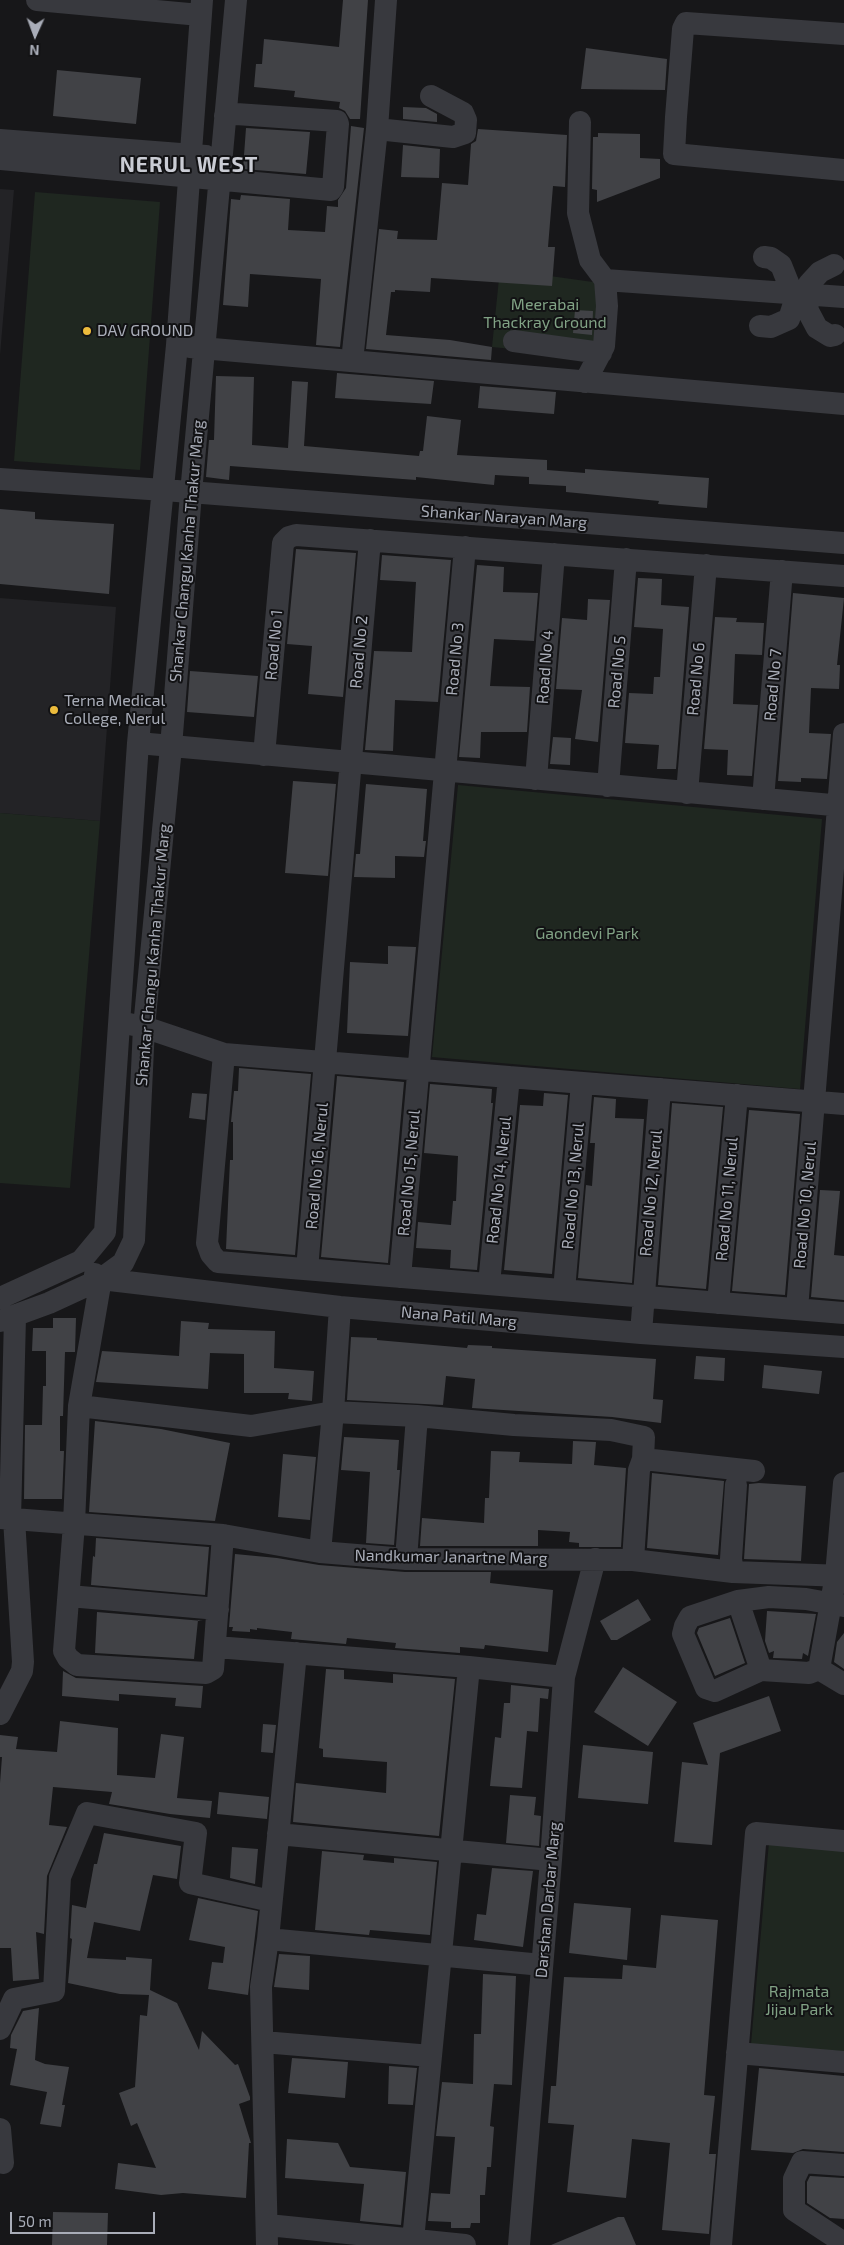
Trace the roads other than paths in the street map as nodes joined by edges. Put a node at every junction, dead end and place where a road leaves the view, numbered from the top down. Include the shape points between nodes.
1 (37, 0) edge
2 (41, 0) edge
3 (236, 0) edge
4 (386, 0) edge
5 (201, 8) edge
6 (844, 34) edge
7 (198, 43) junction
8 (232, 45) junction
9 (431, 96) dead end
10 (225, 116) junction
11 (580, 122) dead end
12 (377, 129) junction
13 (0, 140) edge
14 (0, 160) edge
15 (190, 166) junction
16 (220, 168) junction
17 (844, 170) edge
18 (764, 257) dead end
19 (834, 266) dead end
20 (605, 280) junction
21 (800, 294) junction
22 (844, 297) edge
23 (760, 326) dead end
24 (835, 335) dead end
25 (514, 341) dead end
26 (177, 345) junction
27 (205, 348) junction
28 (601, 353) junction
29 (352, 361) junction
30 (586, 382) junction
31 (844, 404) edge
32 (0, 479) edge
33 (164, 490) junction
34 (191, 493) junction
35 (370, 540) junction
36 (844, 543) edge
37 (465, 547) junction
38 (554, 554) junction
39 (626, 559) junction
40 (706, 565) junction
41 (782, 571) junction
42 (844, 576) edge
43 (844, 734) edge
44 (138, 743) junction
45 (172, 746) junction
46 (264, 755) junction
47 (349, 763) junction
48 (445, 771) junction
49 (536, 779) junction
50 (608, 786) junction
51 (687, 792) junction
52 (763, 799) junction
53 (841, 806) edge
54 (121, 1023) junction
55 (144, 1027) junction
56 (224, 1054) junction
57 (326, 1062) junction
58 (418, 1069) junction
59 (509, 1077) junction
60 (582, 1083) junction
61 (660, 1089) junction
62 (736, 1095) junction
63 (814, 1101) junction
64 (844, 1104) edge
65 (81, 1261) junction
66 (307, 1269) junction
67 (400, 1277) junction
68 (101, 1280) junction
69 (489, 1284) junction
70 (564, 1290) junction
71 (642, 1296) junction
72 (0, 1298) edge
73 (718, 1303) junction
74 (340, 1308) junction
75 (797, 1309) junction
76 (844, 1313) edge
77 (8, 1319) edge
78 (641, 1332) junction
79 (844, 1347) edge
80 (80, 1406) junction
81 (333, 1412) junction
82 (417, 1416) junction
83 (643, 1459) junction
84 (754, 1471) dead end
85 (844, 1483) edge
86 (736, 1485) dead end
87 (8, 1519) edge
88 (74, 1524) junction
89 (223, 1536) junction
90 (320, 1552) junction
91 (406, 1559) junction
92 (595, 1559) junction
93 (633, 1560) junction
94 (733, 1572) junction
95 (840, 1575) edge
96 (68, 1596) junction
97 (738, 1601) junction
98 (838, 1604) edge
99 (218, 1609) junction
100 (216, 1647) junction
101 (296, 1654) junction
102 (469, 1667) junction
103 (819, 1669) junction
104 (761, 1670) junction
105 (564, 1677) junction
106 (844, 1684) edge
107 (0, 1714) edge
108 (278, 1834) junction
109 (844, 1841) edge
110 (451, 1851) junction
111 (551, 1860) junction
112 (271, 1901) junction
113 (268, 1939) junction
114 (441, 1955) junction
115 (542, 1965) junction
116 (0, 2029) edge
117 (263, 2042) junction
118 (737, 2053) junction
119 (431, 2056) junction
120 (844, 2062) edge
121 (0, 2129) edge
122 (3, 2163) dead end
123 (844, 2165) edge
124 (267, 2235) edge
125 (413, 2240) junction
126 (844, 2244) edge
127 (465, 2245) edge
128 (519, 2245) edge
129 (721, 2245) edge

1 - 2 street
2 - 5 street
3 - 8 street, Shankar Changu Kanha Thakur Marg
4 - 12 street
5 - 7 street, Shankar Changu Kanha Thakur Marg
6 - 17 street via 686,23 674,154
7 - 8 street
7 - 15 street, Shankar Changu Kanha Thakur Marg
8 - 10 street, Shankar Changu Kanha Thakur Marg
9 - 12 street via 463,113 465,133 453,137
10 - 16 street, Shankar Changu Kanha Thakur Marg
10 - 16 street via 236,114 289,126 337,121 328,150 334,184 331,190
11 - 20 street via 578,213 590,260
12 - 29 street
13 - 15 street
14 - 15 street
15 - 16 street
15 - 26 street, Shankar Changu Kanha Thakur Marg
16 - 27 street, Shankar Changu Kanha Thakur Marg
18 - 21 street via 781,265
19 - 21 street via 820,272
20 - 21 street
20 - 28 street via 607,306
21 - 22 street
21 - 23 street via 789,319 771,327
21 - 24 street via 817,328 830,336
25 - 28 street
26 - 27 street
26 - 33 street, Shankar Changu Kanha Thakur Marg
27 - 29 street
27 - 34 street, Shankar Changu Kanha Thakur Marg
28 - 30 street
29 - 30 street
30 - 31 street
32 - 33 street, Shankar Narayan Marg
33 - 34 street, Shankar Narayan Marg
33 - 44 street, Shankar Changu Kanha Thakur Marg
34 - 36 street, Shankar Narayan Marg
34 - 45 street, Shankar Changu Kanha Thakur Marg
35 - 37 street
35 - 46 street, Road No 1 via 296,534 283,543
35 - 47 street, Road No 2
37 - 38 street
37 - 48 street, Road No 3
38 - 39 street
38 - 49 street, Road No 4
39 - 40 street
39 - 50 street, Road No 5
40 - 41 street
40 - 51 street, Road No 6
41 - 42 street
41 - 52 street, Road No 7
43 - 53 street, Road No 10, Nerul
44 - 45 street
44 - 54 street, Shankar Changu Kanha Thakur Marg
45 - 46 street
45 - 55 street, Shankar Changu Kanha Thakur Marg
46 - 47 street
47 - 48 street
47 - 57 street, Road No 2
48 - 49 street
48 - 58 street, Road No 3
49 - 50 street
50 - 51 street
51 - 52 street
52 - 53 street
53 - 63 street, Road No 10, Nerul
54 - 55 street
54 - 65 street, Shankar Changu Kanha Thakur Marg via 105,1232
55 - 56 street
55 - 68 street, Shankar Changu Kanha Thakur Marg via 134,1240 123,1262
56 - 57 street
56 - 66 street via 207,1243 211,1254 218,1262
57 - 58 street
57 - 66 street, Road No 16, Nerul
58 - 59 street
58 - 67 street, Road No 15, Nerul
59 - 60 street
59 - 69 street, Road No 14, Nerul
60 - 61 street
60 - 70 street, Road No 13, Nerul
61 - 62 street
61 - 71 street, Road No 12, Nerul
62 - 63 street
62 - 73 street, Road No 11, Nerul
63 - 64 street
63 - 75 street, Road No 10, Nerul
65 - 68 street
65 - 72 street, Shankar Changu Kanha Thakur Marg
66 - 67 street
67 - 69 street
68 - 74 street, Nana Patil Marg
68 - 77 street, Shankar Changu Kanha Thakur Marg
68 - 80 street
69 - 70 street
70 - 71 street
71 - 73 street
71 - 78 street, Road No 12, Nerul
73 - 75 street
74 - 78 street, Nana Patil Marg
74 - 81 street
75 - 76 street
77 - 87 street
78 - 79 street, Nana Patil Marg
80 - 81 street via 251,1426
80 - 88 street
81 - 82 street
81 - 90 street
82 - 83 street via 611,1430 644,1437
82 - 91 street
83 - 84 street
83 - 93 street via 639,1470
85 - 95 street
86 - 94 street
87 - 88 street, Nandkumar Janartne Marg
87 - 107 street via 23,1662 22,1671
88 - 89 street, Nandkumar Janartne Marg
88 - 96 street
89 - 90 street, Nandkumar Janartne Marg
89 - 99 street
90 - 91 street, Nandkumar Janartne Marg
91 - 92 street, Nandkumar Janartne Marg
92 - 93 street, Nandkumar Janartne Marg
92 - 105 street, Darshan Darbar Marg
93 - 94 street, Nandkumar Janartne Marg
94 - 95 street, Nandkumar Janartne Marg
95 - 98 street
96 - 99 street
96 - 100 street via 64,1650 76,1665 206,1673 213,1669
97 - 98 street via 769,1598
97 - 104 street
97 - 104 street via 690,1617 683,1634 706,1688 715,1691
98 - 103 street
99 - 100 street
100 - 101 street
101 - 102 street
101 - 108 street
102 - 105 street
102 - 110 street
103 - 104 street via 809,1673
103 - 106 street
105 - 111 street, Darshan Darbar Marg
108 - 110 street
108 - 112 street
109 - 118 street via 756,1833
110 - 111 street
110 - 114 street
111 - 115 street, Darshan Darbar Marg
112 - 113 street
112 - 116 street via 190,1883 196,1833 87,1814 60,1877 54,1991 14,2000
113 - 114 street
113 - 117 street via 262,1988
114 - 115 street
114 - 119 street
115 - 128 street, Darshan Darbar Marg
117 - 119 street
117 - 124 street
118 - 120 street
118 - 129 street
119 - 125 street
121 - 122 street
123 - 126 street via 802,2162 794,2179 794,2210
124 - 125 street
125 - 127 street

